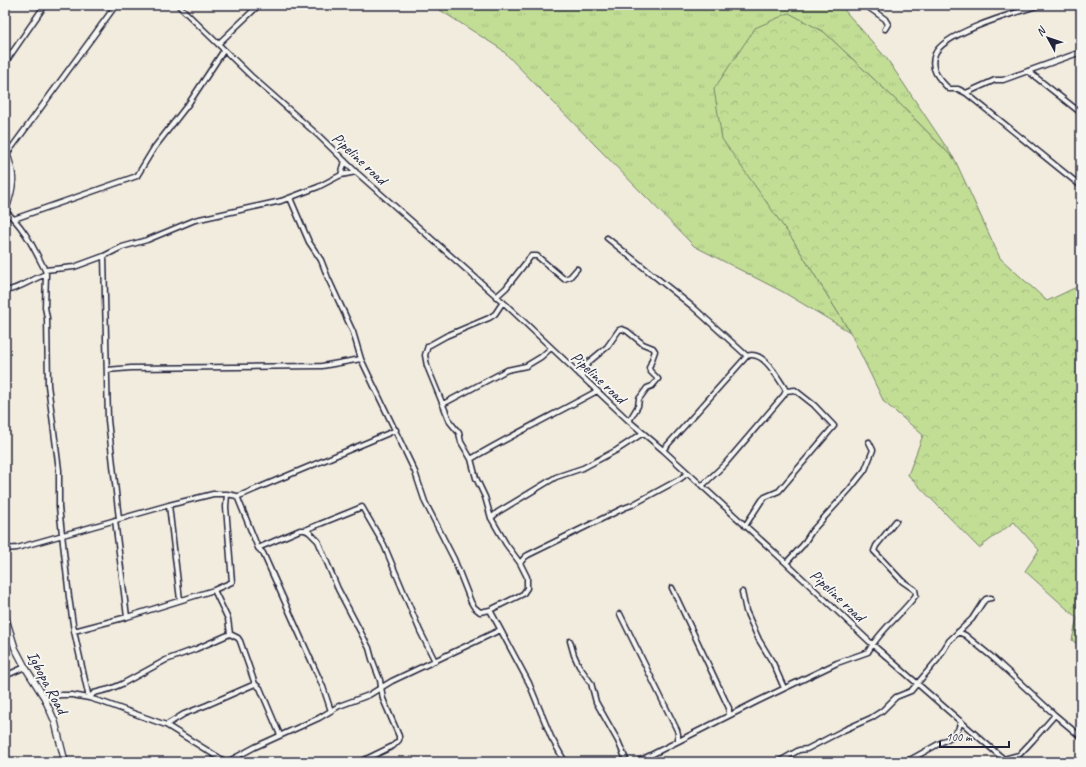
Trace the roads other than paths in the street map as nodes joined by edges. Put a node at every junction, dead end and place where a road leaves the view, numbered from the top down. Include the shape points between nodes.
1 (45, 5) edge
2 (116, 5) edge
3 (178, 5) edge
4 (259, 5) edge
5 (865, 5) edge
6 (1040, 5) edge
7 (885, 29) dead end
8 (218, 44) junction
9 (224, 50) junction
10 (1081, 52) edge
11 (5, 63) edge
12 (1028, 71) junction
13 (966, 93) junction
14 (1081, 113) edge
15 (6, 152) edge
16 (345, 161) junction
17 (356, 172) junction
18 (341, 175) junction
19 (1081, 186) edge
20 (290, 198) junction
21 (7, 202) edge
22 (5, 212) edge
23 (14, 219) junction
24 (607, 238) dead end
25 (104, 256) junction
26 (577, 269) dead end
27 (46, 272) junction
28 (5, 291) edge
29 (496, 297) junction
30 (503, 302) junction
31 (551, 348) junction
32 (747, 356) junction
33 (361, 358) junction
34 (107, 370) junction
35 (580, 375) junction
36 (596, 391) junction
37 (786, 391) junction
38 (443, 404) junction
39 (629, 421) junction
40 (396, 430) junction
41 (643, 433) junction
42 (869, 442) dead end
43 (663, 450) junction
44 (471, 459) junction
45 (688, 473) junction
46 (702, 486) junction
47 (227, 494) junction
48 (237, 497) junction
49 (169, 505) junction
50 (492, 518) junction
51 (117, 520) junction
52 (896, 521) dead end
53 (745, 526) junction
54 (305, 530) junction
55 (63, 535) junction
56 (258, 548) junction
57 (5, 549) edge
58 (520, 563) junction
59 (786, 563) junction
60 (672, 588) dead end
61 (214, 590) junction
62 (742, 592) dead end
63 (991, 598) dead end
64 (180, 600) junction
65 (490, 610) junction
66 (620, 614) dead end
67 (5, 616) edge
68 (127, 616) junction
69 (500, 630) junction
70 (74, 631) junction
71 (958, 632) junction
72 (230, 634) junction
73 (570, 641) dead end
74 (872, 644) junction
75 (435, 661) junction
76 (25, 667) junction
77 (5, 676) edge
78 (909, 676) junction
79 (255, 684) junction
80 (917, 684) junction
81 (913, 687) junction
82 (382, 688) junction
83 (784, 688) junction
84 (44, 697) junction
85 (89, 698) junction
86 (332, 711) junction
87 (729, 716) junction
88 (1055, 716) junction
89 (960, 721) junction
90 (166, 725) junction
91 (280, 735) junction
92 (1081, 737) edge
93 (678, 741) junction
94 (232, 761) edge
95 (642, 761) edge
96 (1006, 761) edge
97 (65, 762) edge
98 (227, 762) edge
99 (360, 762) edge
100 (565, 762) edge
101 (628, 762) edge
102 (637, 762) edge
103 (778, 762) edge
104 (906, 762) edge

1 - 11 street
2 - 15 street
3 - 8 street, Pipeline road
4 - 8 street
5 - 7 street via 885,19 888,24
6 - 13 street via 969,29 941,45 935,54 933,65 938,78 948,88
8 - 9 street, Pipeline road
9 - 16 street, Pipeline road
9 - 23 street via 137,176
10 - 12 street
12 - 13 street via 995,80
12 - 14 street
13 - 19 street
15 - 21 street via 13,177 13,188
16 - 17 street, Pipeline road
16 - 18 street
17 - 18 street
17 - 29 street, Pipeline road
18 - 20 street
20 - 25 street via 195,220
20 - 33 street via 353,332
21 - 22 street
22 - 23 street
23 - 27 street via 31,243
24 - 32 street via 693,307
25 - 27 street via 74,267
25 - 34 street
26 - 29 street via 570,277 564,279 537,256 531,256
27 - 28 street
27 - 55 street via 48,385 59,470
29 - 30 street, Pipeline road
30 - 31 street, Pipeline road
30 - 38 street via 489,318 428,346 425,355 427,366
31 - 35 street, Pipeline road
31 - 38 street via 526,366 507,370
32 - 37 street via 752,354 761,358
32 - 43 street
33 - 34 street via 322,366
33 - 40 street
34 - 51 street via 108,420
35 - 36 street, Pipeline road
35 - 39 street via 590,361 607,347 622,329 653,348 655,351 649,368 658,379 639,399
36 - 39 street, Pipeline road
36 - 44 street
37 - 46 street via 725,464
37 - 53 street via 795,390 834,426 779,491 762,500
38 - 44 street
39 - 41 street, Pipeline road
40 - 48 street
40 - 65 street via 425,502 454,559 471,602 480,612
41 - 43 street, Pipeline road
41 - 50 street via 618,450 583,468 551,480
42 - 59 street via 874,450 865,470
43 - 45 street, Pipeline road
44 - 50 street
45 - 46 street, Pipeline road
45 - 58 street via 632,505 528,555
46 - 53 street, Pipeline road
47 - 48 street
47 - 49 street via 213,494
47 - 61 street via 232,582
48 - 56 street
49 - 51 street
49 - 64 street
50 - 58 street
51 - 55 street
51 - 68 street
52 - 74 street via 874,551 902,581 915,590 916,595
53 - 59 street, Pipeline road
54 - 56 street
54 - 75 street via 362,507 384,545
54 - 82 street via 314,535 322,547 338,588 369,648
55 - 57 street
55 - 70 street
56 - 86 street via 263,553
58 - 65 street via 527,577 525,592
59 - 74 street, Pipeline road
60 - 87 street via 727,704
61 - 64 street
61 - 72 street via 228,620
62 - 83 street via 746,611
63 - 71 street via 983,602
64 - 68 street
65 - 69 street
66 - 93 street via 677,730
67 - 76 street, Igbopa Road
68 - 70 street
69 - 75 street
69 - 100 street via 529,683 551,737
70 - 85 street
71 - 80 street
71 - 88 street via 992,657
72 - 79 street via 240,640
72 - 85 street via 166,660 122,684 94,693
73 - 101 street via 579,666 591,683 596,702
74 - 78 street, Pipeline road
74 - 83 street via 868,652 837,663
75 - 82 street
76 - 77 street
76 - 84 street, Igbopa Road
78 - 80 street, Pipeline road
78 - 81 street
79 - 90 street via 184,714
79 - 91 street via 260,688
80 - 81 street
80 - 89 street, Pipeline road
81 - 103 street via 909,692 896,697 878,714
82 - 86 street
82 - 99 street via 383,699 399,740 394,746
83 - 87 street
84 - 85 street via 62,695
84 - 97 street, Igbopa Road via 57,727
85 - 90 street
86 - 91 street
87 - 93 street
88 - 92 street
88 - 96 street via 1019,755
89 - 96 street, Pipeline road
89 - 104 street via 958,730 951,737
90 - 98 street
91 - 94 street
93 - 95 street
94 - 98 street
95 - 102 street

